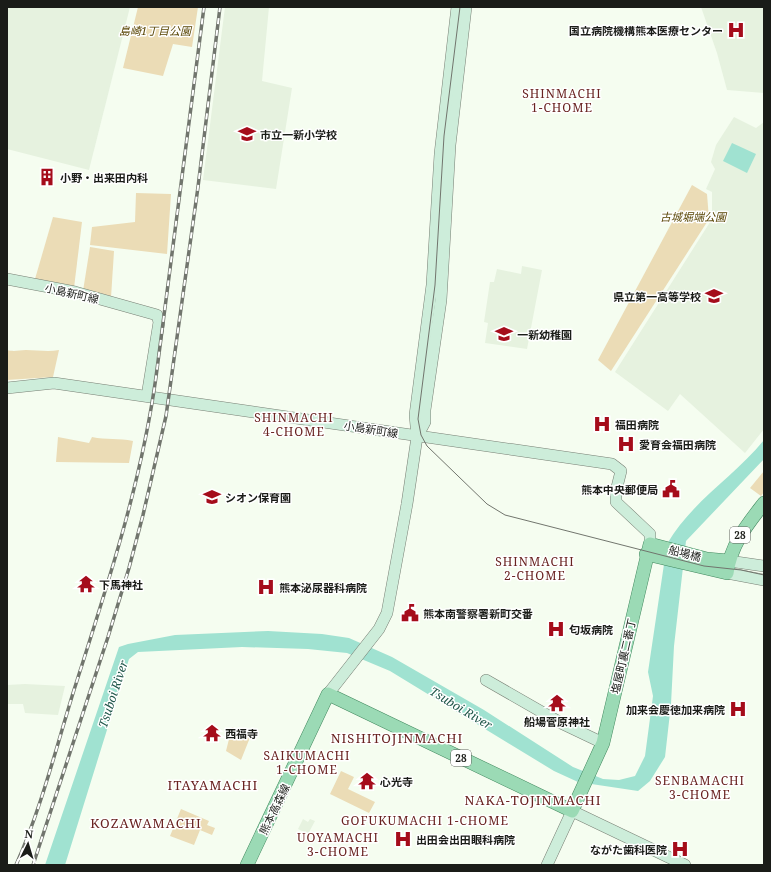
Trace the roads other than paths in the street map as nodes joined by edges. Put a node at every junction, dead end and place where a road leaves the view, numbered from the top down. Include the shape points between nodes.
1 (457, 7) edge
2 (466, 7) edge
3 (7, 279) edge
4 (7, 388) edge
5 (147, 396) junction
6 (417, 437) junction
7 (764, 503) edge
8 (648, 549) junction
9 (764, 566) edge
10 (728, 567) junction
11 (764, 580) edge
12 (486, 680) dead end
13 (328, 694) junction
14 (603, 743) junction
15 (572, 812) junction
16 (247, 865) edge
17 (547, 865) edge
18 (685, 865) edge

1 - 6 street via 440,154 432,286 415,415
2 - 6 street via 450,145 441,300 425,422
3 - 5 street, 小島新町線 via 75,292 157,315 159,322
4 - 5 street via 54,383
5 - 6 street, 小島新町線
6 - 8 street, 小島新町線 via 612,464 621,471 616,502 650,534
6 - 13 street via 387,613 379,629
7 - 10 main road, 28 via 737,539
8 - 10 main road, 船場橋 via 705,564
8 - 14 main road, 塩屋町裏二番丁
9 - 10 street
10 - 11 street
12 - 14 street
13 - 15 main road, 28
13 - 16 main road, 熊本高森線
14 - 15 main road, 塩屋町裏二番丁
15 - 17 street
15 - 18 street

